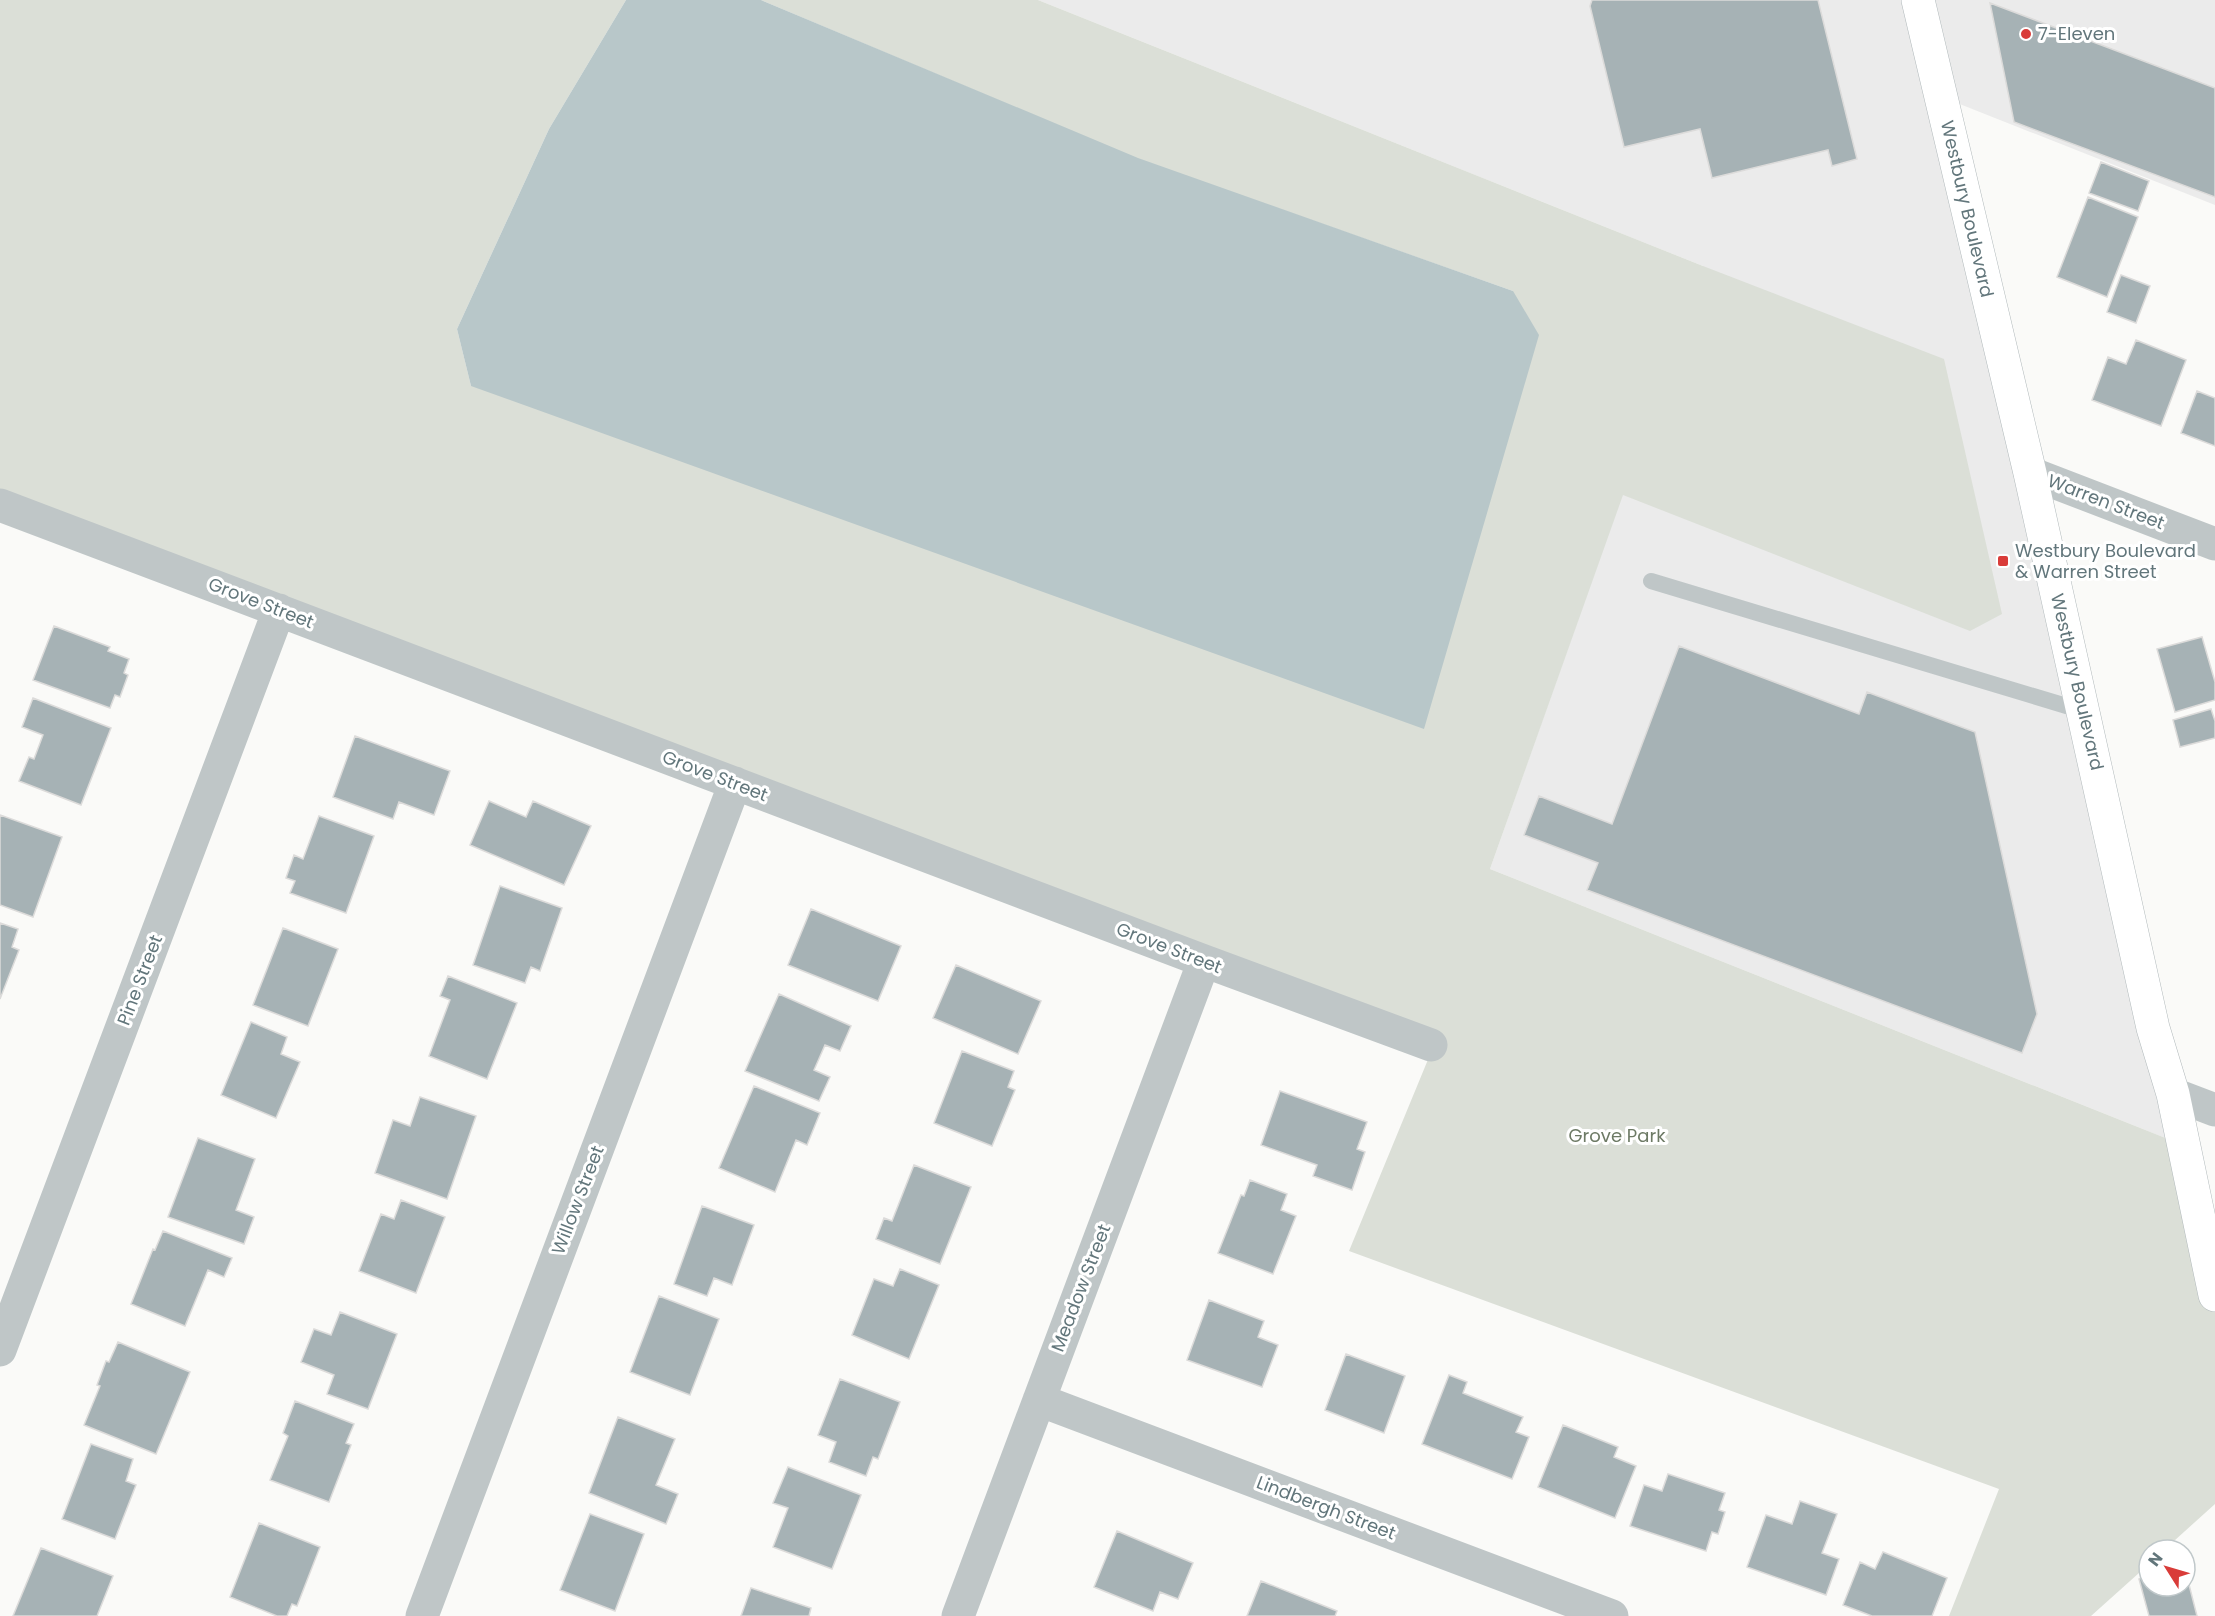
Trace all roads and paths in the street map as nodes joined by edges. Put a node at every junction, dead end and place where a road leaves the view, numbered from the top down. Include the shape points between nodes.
1 (1918, 0) edge
2 (2030, 473) junction
3 (0, 505) edge
4 (2215, 544) edge
5 (1651, 581) dead end
6 (279, 610) junction
7 (2083, 711) junction
8 (735, 783) junction
9 (1204, 961) junction
10 (1431, 1045) dead end
11 (2173, 1094) junction
12 (2215, 1110) edge
13 (2215, 1295) edge
14 (0, 1350) edge
15 (1039, 1401) junction
16 (422, 1616) edge
17 (958, 1616) edge
18 (1612, 1616) edge

1 - 2 street, Westbury Boulevard
2 - 4 street, Warren Street
2 - 7 street, Westbury Boulevard
3 - 6 street, Grove Street
5 - 7 lane
6 - 8 street, Grove Street
6 - 14 street, Pine Street
7 - 11 street, Westbury Boulevard via 2153,1028
8 - 9 street, Grove Street
8 - 16 street, Willow Street
9 - 10 street, Grove Street
9 - 15 street, Meadow Street
11 - 12 street
11 - 13 street, Westbury Boulevard
15 - 17 street, Meadow Street
15 - 18 street, Lindbergh Street

